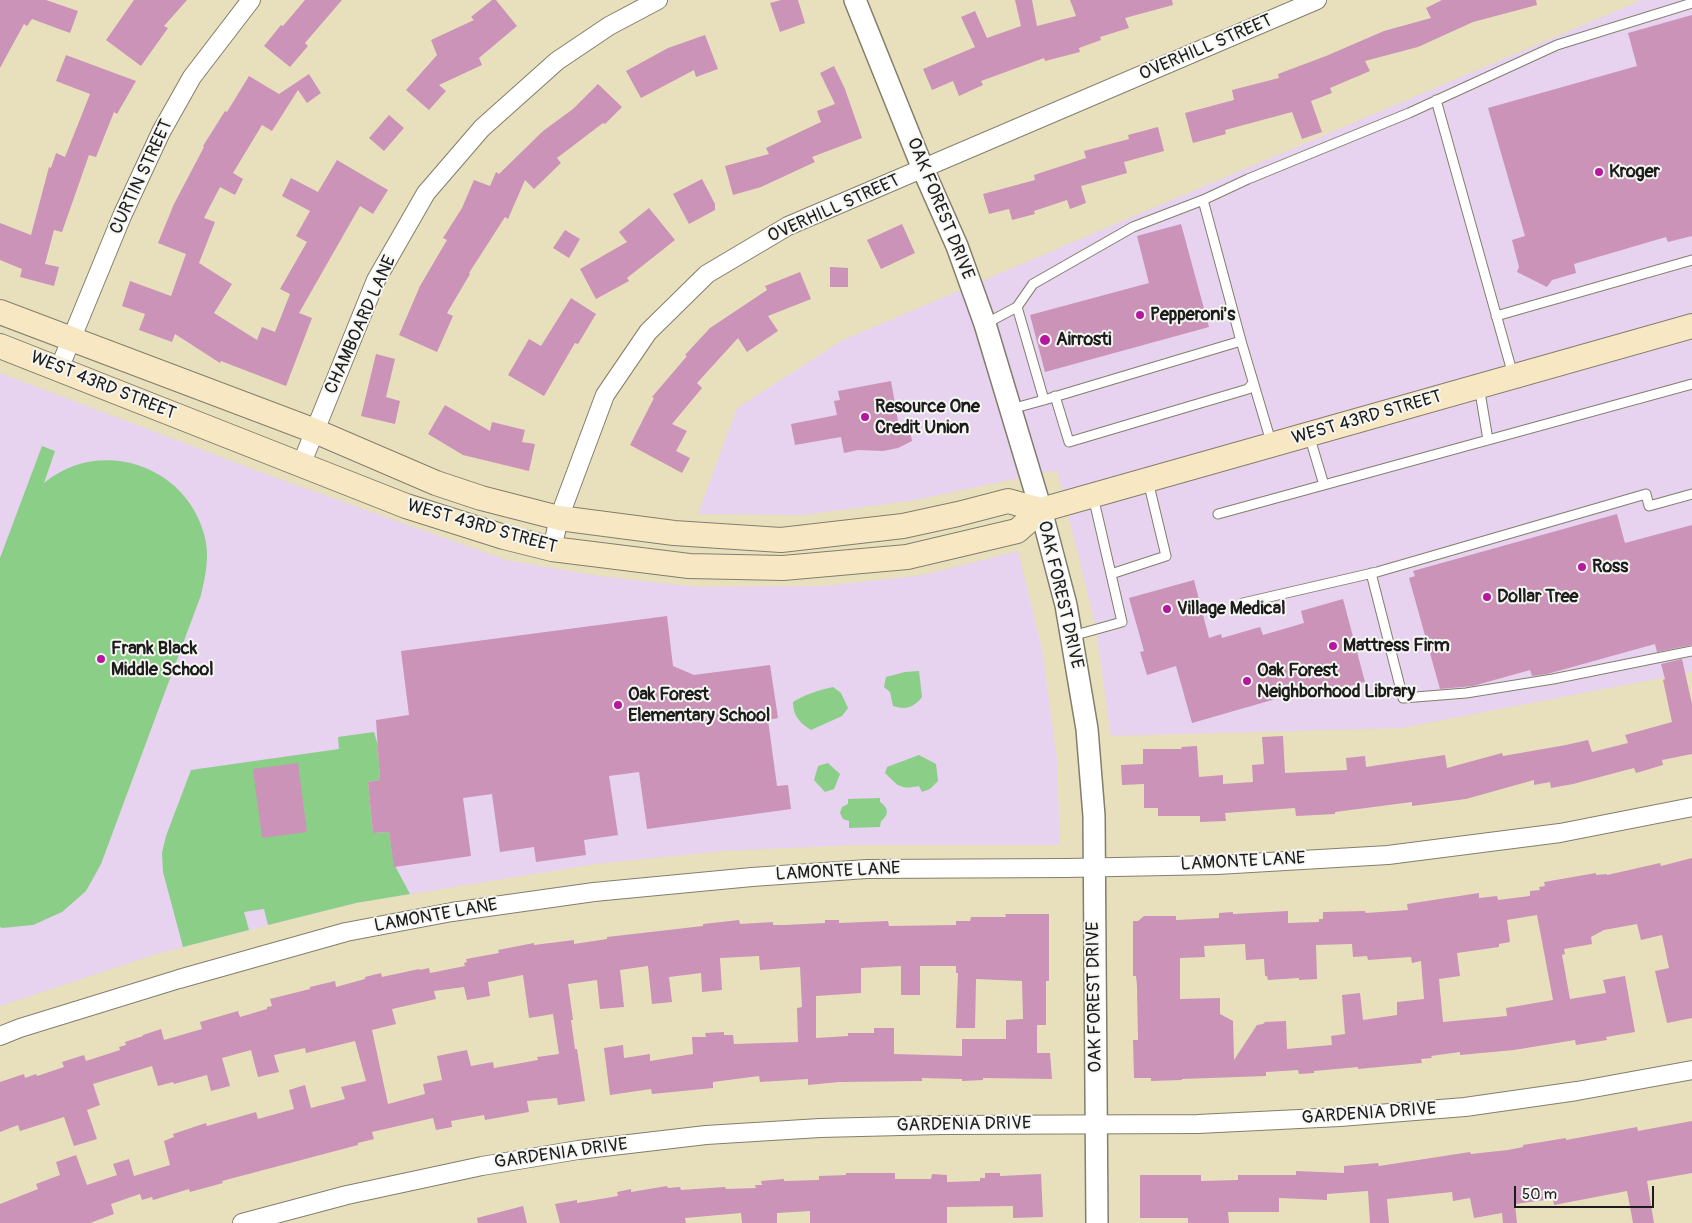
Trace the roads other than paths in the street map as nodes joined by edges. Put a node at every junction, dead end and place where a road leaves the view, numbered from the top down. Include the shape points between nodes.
1 (251, 0) edge
2 (658, 0) edge
3 (855, 0) edge
4 (1317, 0) edge
5 (1692, 3) edge
6 (1436, 100) junction
7 (923, 169) junction
8 (1203, 200) junction
9 (1692, 260) edge
10 (1016, 306) junction
11 (0, 312) edge
12 (1496, 316) junction
13 (985, 324) junction
14 (1692, 326) edge
15 (71, 340) junction
16 (1241, 341) junction
17 (0, 346) edge
18 (59, 368) junction
19 (1513, 376) junction
20 (1253, 383) junction
21 (1692, 384) edge
22 (1479, 385) junction
23 (1055, 396) junction
24 (1044, 400) junction
25 (1011, 409) junction
26 (315, 431) junction
27 (1309, 435) junction
28 (1488, 440) junction
29 (1272, 446) junction
30 (301, 465) junction
31 (1148, 480) junction
32 (1324, 485) junction
33 (1692, 494) edge
34 (1093, 496) junction
35 (1041, 510) junction
36 (1218, 514) dead end
37 (560, 518) junction
38 (552, 550) junction
39 (1371, 573) junction
40 (1111, 574) junction
41 (1243, 603) dead end
42 (1072, 636) junction
43 (1692, 652) edge
44 (1692, 807) edge
45 (1093, 867) junction
46 (0, 1036) edge
47 (1692, 1070) edge
48 (1097, 1124) junction
49 (242, 1223) edge
50 (1098, 1223) edge

1 - 15 street, CURTIN STREET via 192,77 161,132
2 - 26 street, CHAMBOARD LANE via 609,26 557,61 482,128 426,193 376,280
3 - 7 street, OAK FOREST DRIVE
4 - 7 street, OVERHILL STREET
5 - 6 lane via 1557,45
6 - 8 lane
6 - 12 lane
7 - 13 street, OAK FOREST DRIVE via 957,246
7 - 37 street, OVERHILL STREET via 788,226 707,274 648,332 605,395
8 - 10 lane via 1133,227 1032,284
8 - 16 lane
9 - 12 lane
10 - 13 lane
10 - 24 lane
11 - 15 main road, WEST 43RD STREET
12 - 19 lane
13 - 25 street, OAK FOREST DRIVE
14 - 19 main road, WEST 43RD STREET
15 - 18 street, CURTIN STREET
15 - 26 main road, WEST 43RD STREET
16 - 20 lane
16 - 23 lane
17 - 18 main road, WEST 43RD STREET
18 - 30 main road, WEST 43RD STREET
19 - 22 main road, WEST 43RD STREET
20 - 23 lane via 1248,389 1069,442
20 - 29 lane
21 - 28 lane
22 - 27 main road, WEST 43RD STREET
22 - 28 lane
23 - 24 lane
24 - 25 lane
25 - 35 street, OAK FOREST DRIVE
26 - 30 street, CHAMBOARD LANE
26 - 37 main road, WEST 43RD STREET via 436,483
27 - 29 main road, WEST 43RD STREET
27 - 32 lane
28 - 32 lane
29 - 31 main road, WEST 43RD STREET
30 - 38 main road, WEST 43RD STREET via 406,506
31 - 34 main road, WEST 43RD STREET
31 - 40 lane via 1166,556
32 - 36 lane
33 - 39 lane via 1649,506 1646,494
34 - 35 main road, WEST 43RD STREET
34 - 40 lane
35 - 37 main road, WEST 43RD STREET via 1008,501 903,526 781,540 674,533
35 - 38 main road, WEST 43RD STREET via 1017,531 907,557 783,568 689,566
35 - 42 street, OAK FOREST DRIVE
37 - 38 street, OVERHILL STREET
39 - 41 lane
39 - 43 lane via 1403,698 1466,694
40 - 42 lane via 1122,622
42 - 45 street, OAK FOREST DRIVE via 1087,728 1094,816
44 - 45 street, LAMONTE LANE via 1560,833 1388,855 1217,865
45 - 46 street, LAMONTE LANE via 867,869 752,877 594,892 452,912 346,932 179,979
45 - 48 street, OAK FOREST DRIVE
47 - 48 street, GARDENIA DRIVE via 1465,1107 1198,1124
48 - 49 street, GARDENIA DRIVE via 857,1127 696,1136 578,1150 482,1166 347,1195
48 - 50 street, OAK FOREST DRIVE

